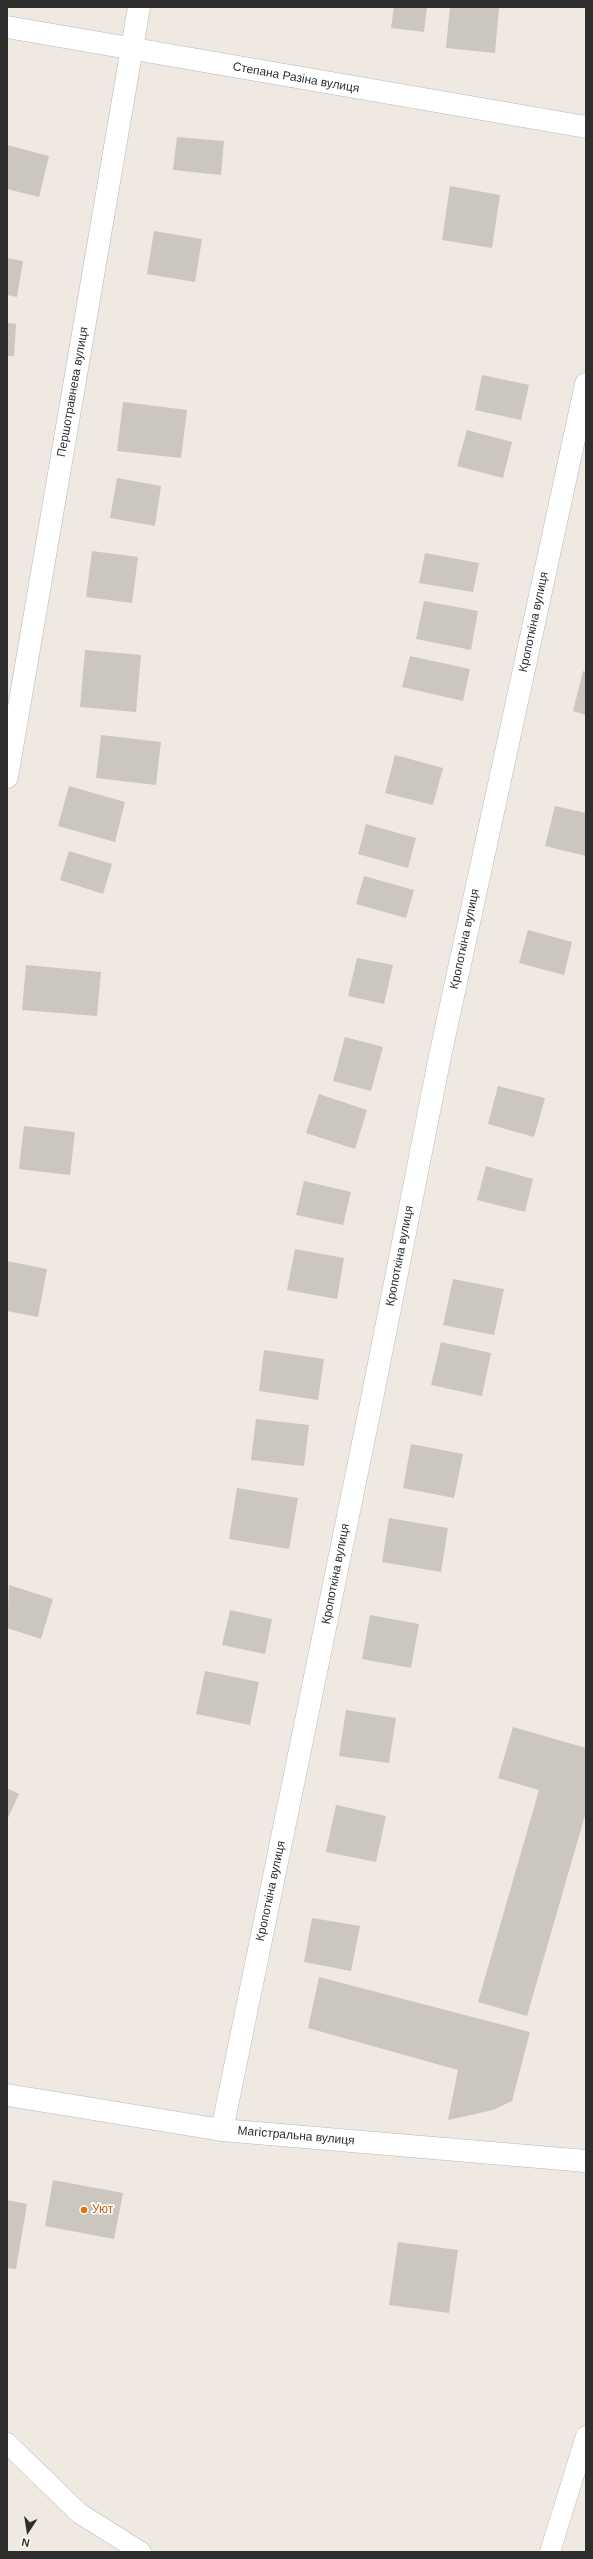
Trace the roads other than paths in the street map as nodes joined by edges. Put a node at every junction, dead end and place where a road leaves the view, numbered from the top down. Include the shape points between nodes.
1 (139, 7) edge
2 (7, 27) edge
3 (131, 50) junction
4 (586, 127) edge
5 (586, 384) edge
6 (7, 777) edge
7 (7, 2095) edge
8 (222, 2130) junction
9 (586, 2161) edge
10 (586, 2436) edge
11 (7, 2443) edge
12 (141, 2552) edge
13 (550, 2552) edge

1 - 3 street, Першотравнева вулиця
2 - 3 street, Степана Разіна вулиця
3 - 4 street, Степана Разіна вулиця
3 - 6 street, Першотравнева вулиця
5 - 8 street, Кропоткіна вулиця via 440,1056
7 - 8 street, Магістральна вулиця
8 - 9 street, Магістральна вулиця
10 - 13 lane
11 - 12 lane via 79,2513

